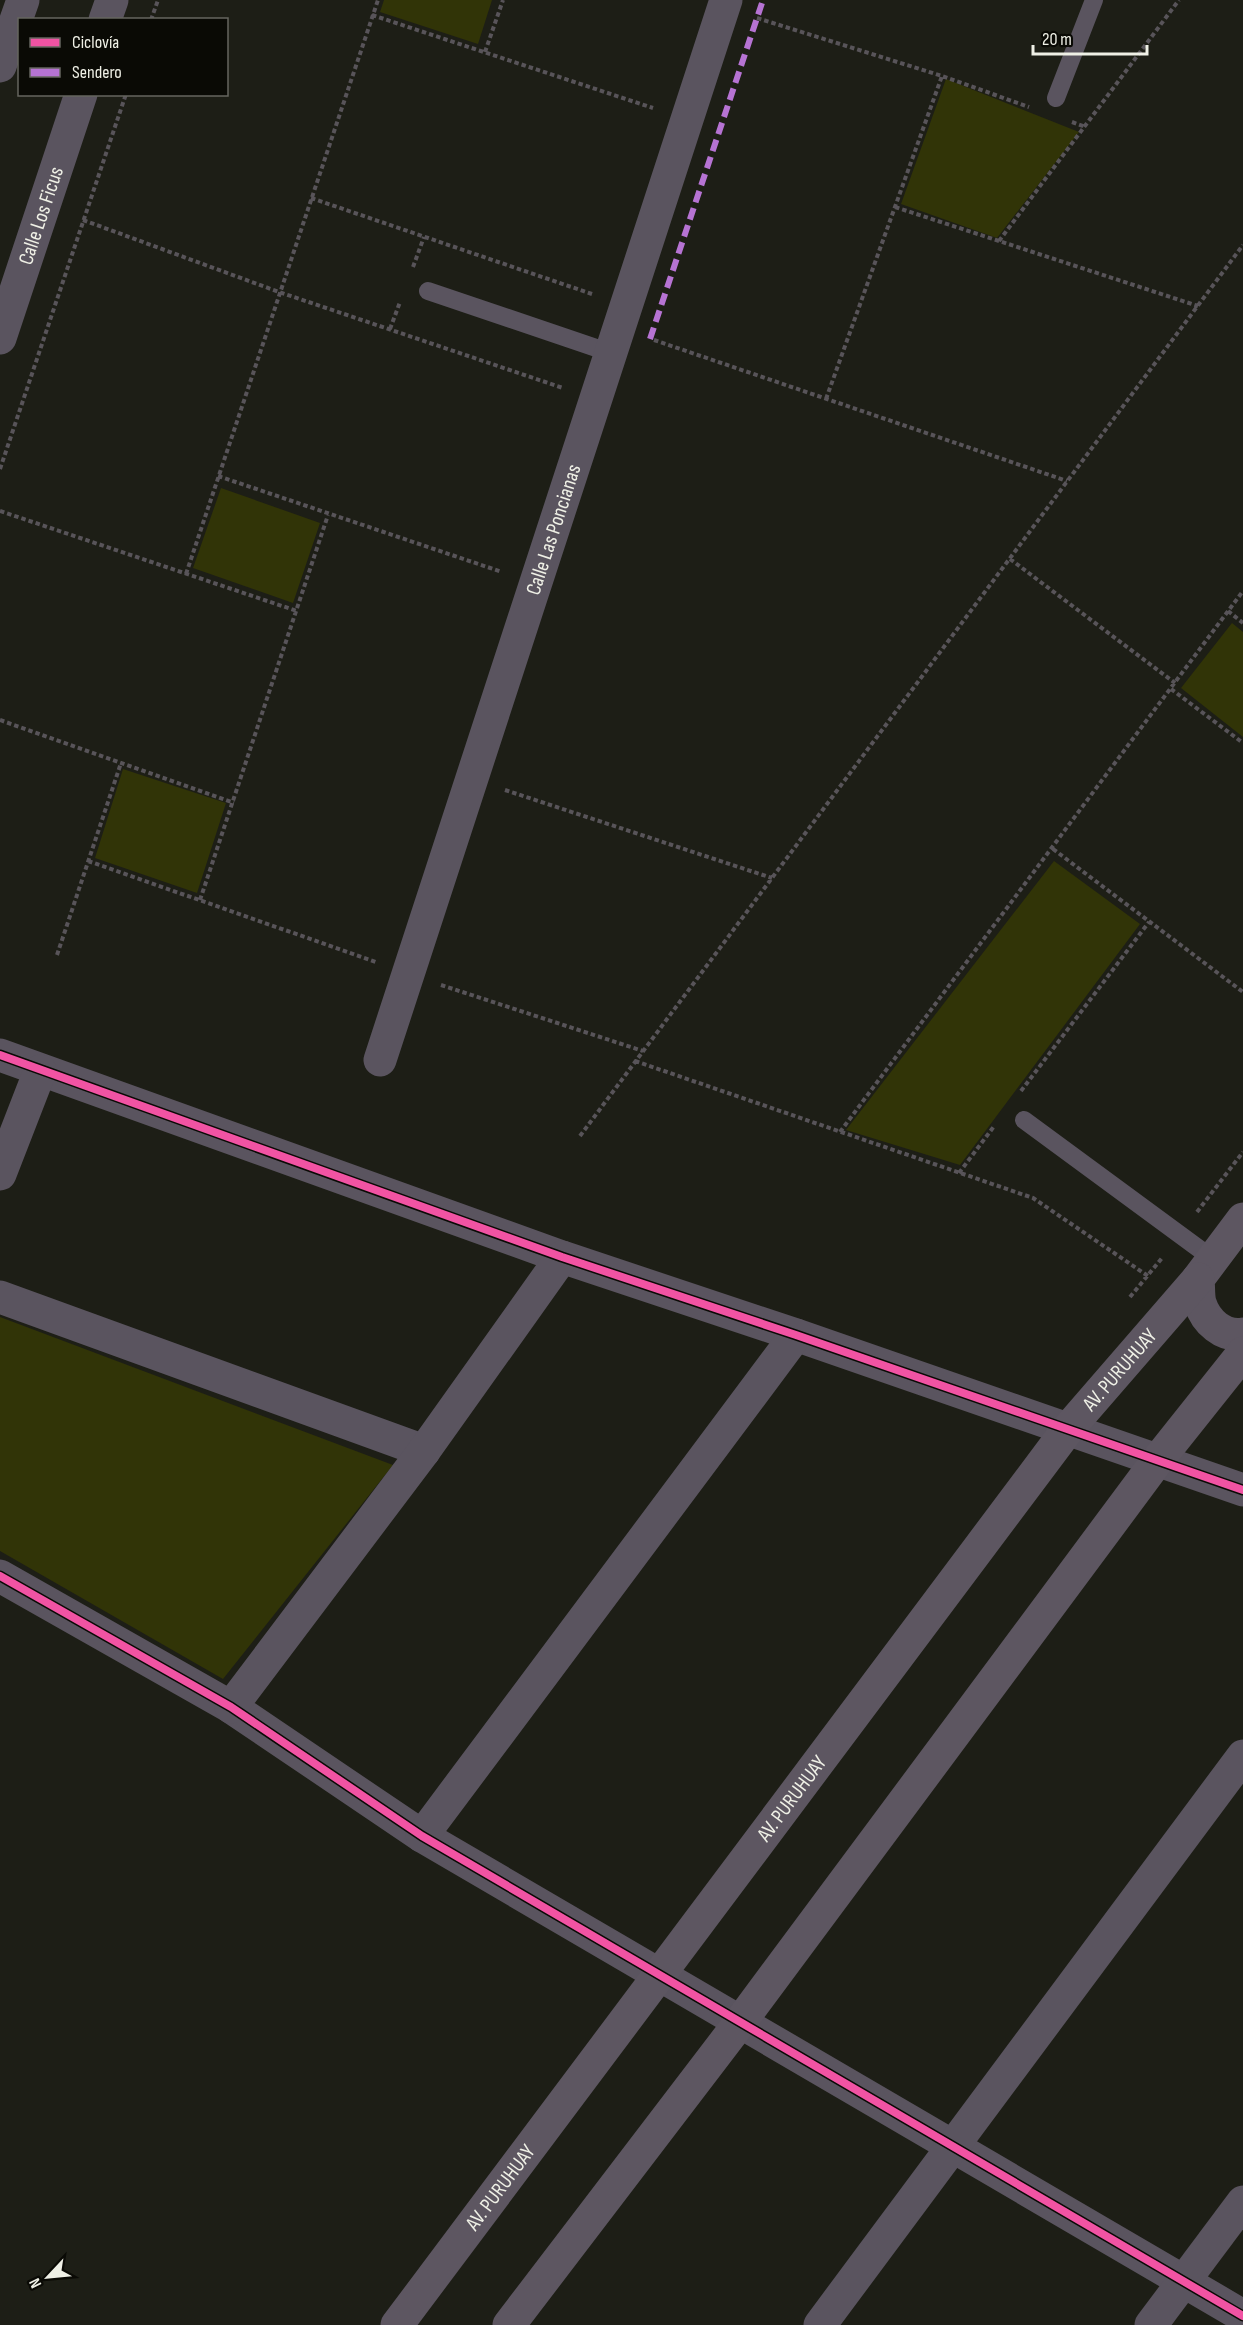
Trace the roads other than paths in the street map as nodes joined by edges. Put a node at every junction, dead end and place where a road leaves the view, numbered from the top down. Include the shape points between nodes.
1 (23, 0) edge
2 (112, 0) edge
3 (726, 0) edge
4 (1094, 0) edge
5 (106, 18) edge
6 (0, 66) edge
7 (80, 96) edge
8 (1056, 98) dead end
9 (428, 291) dead end
10 (0, 338) edge
11 (610, 353) junction
12 (0, 1055) edge
13 (380, 1060) dead end
14 (40, 1071) junction
15 (1024, 1119) dead end
16 (0, 1174) edge
17 (1243, 1219) edge
18 (562, 1257) junction
19 (1205, 1269) junction
20 (0, 1297) edge
21 (1243, 1334) edge
22 (796, 1335) junction
23 (1243, 1353) edge
24 (1068, 1429) junction
25 (424, 1451) junction
26 (1157, 1461) junction
27 (1243, 1490) edge
28 (0, 1576) edge
29 (231, 1707) junction
30 (1243, 1756) edge
31 (1231, 1796) edge
32 (422, 1836) junction
33 (660, 1974) junction
34 (741, 2021) junction
35 (953, 2146) junction
36 (1243, 2202) edge
37 (1184, 2281) junction
38 (1243, 2316) edge
39 (397, 2325) edge
40 (509, 2325) edge
41 (820, 2325) edge
42 (1151, 2325) edge

1 - 6 street
2 - 5 street
3 - 11 street, Calle Las Poncianas
4 - 8 lane
7 - 10 street, Calle Los Ficus
9 - 11 lane
11 - 13 street, Calle Las Poncianas
12 - 14 street
14 - 16 street
14 - 18 street
15 - 19 lane
17 - 19 main road, AV. PURUHUAY
18 - 22 street
18 - 25 street
19 - 21 main road via 1200,1304 1211,1324 1233,1336
19 - 24 main road, AV. PURUHUAY
20 - 25 street
22 - 24 street
22 - 32 street
23 - 26 main road
24 - 26 street
24 - 33 main road, AV. PURUHUAY
25 - 29 street
26 - 27 street
26 - 34 main road
28 - 29 street
29 - 32 street
30 - 31 street
31 - 35 street
32 - 33 street
33 - 34 street
33 - 39 main road, AV. PURUHUAY
34 - 35 street
34 - 40 main road
35 - 37 street
35 - 41 street
36 - 37 street
37 - 38 street
37 - 42 street

